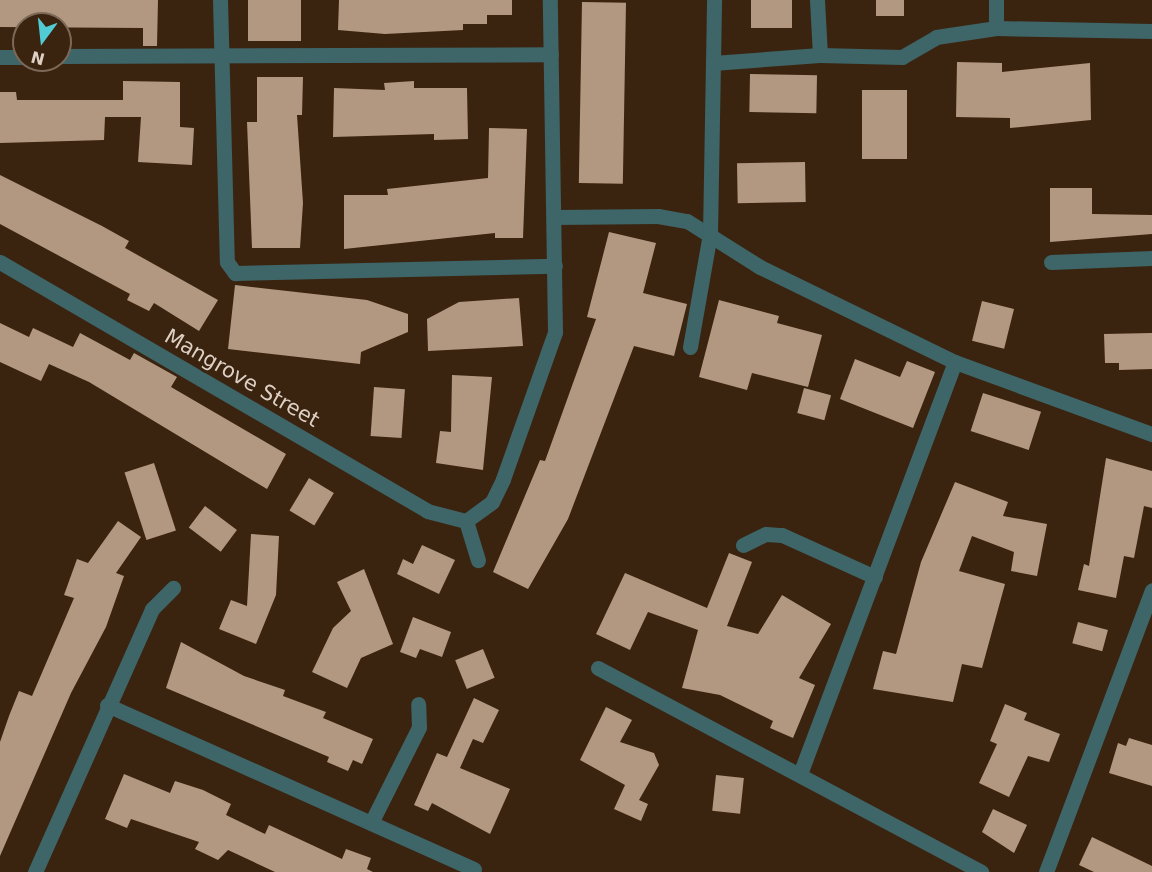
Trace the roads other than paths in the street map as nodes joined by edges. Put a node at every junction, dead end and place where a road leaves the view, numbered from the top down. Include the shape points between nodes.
1 (220, 0) edge
2 (550, 0) edge
3 (714, 0) edge
4 (817, 0) edge
5 (996, 0) edge
6 (996, 28) junction
7 (1152, 31) edge
8 (219, 54) junction
9 (551, 54) junction
10 (820, 55) junction
11 (72, 56) edge
12 (713, 63) junction
13 (555, 217) junction
14 (710, 234) junction
15 (1152, 258) edge
16 (0, 262) edge
17 (1051, 262) dead end
18 (555, 266) junction
19 (690, 347) dead end
20 (955, 362) junction
21 (1152, 434) edge
22 (466, 521) junction
23 (744, 545) dead end
24 (478, 560) dead end
25 (876, 577) junction
26 (173, 588) dead end
27 (1152, 590) edge
28 (597, 668) dead end
29 (418, 704) dead end
30 (107, 705) junction
31 (800, 774) junction
32 (371, 823) junction
33 (474, 869) dead end
34 (35, 872) edge
35 (981, 872) edge
36 (1046, 872) edge

1 - 8 street
2 - 9 street
3 - 12 street
4 - 10 street
5 - 6 street
6 - 7 street
6 - 10 street via 936,37 902,57
8 - 9 street
8 - 11 street
8 - 18 street via 227,262 236,273
9 - 13 street
10 - 12 street
12 - 14 street
13 - 14 street via 658,216 687,221
13 - 18 street
14 - 19 street
14 - 20 street via 760,267
15 - 17 street
16 - 22 street, Mangrove Street via 427,511
18 - 22 street via 555,332 540,385 492,502
20 - 21 street
20 - 25 street
22 - 24 street
23 - 25 street via 766,534 782,535
25 - 31 street
26 - 30 street via 152,609
27 - 36 street
28 - 31 street
29 - 32 street via 419,727
30 - 32 street
30 - 34 street
31 - 35 street
32 - 33 street

